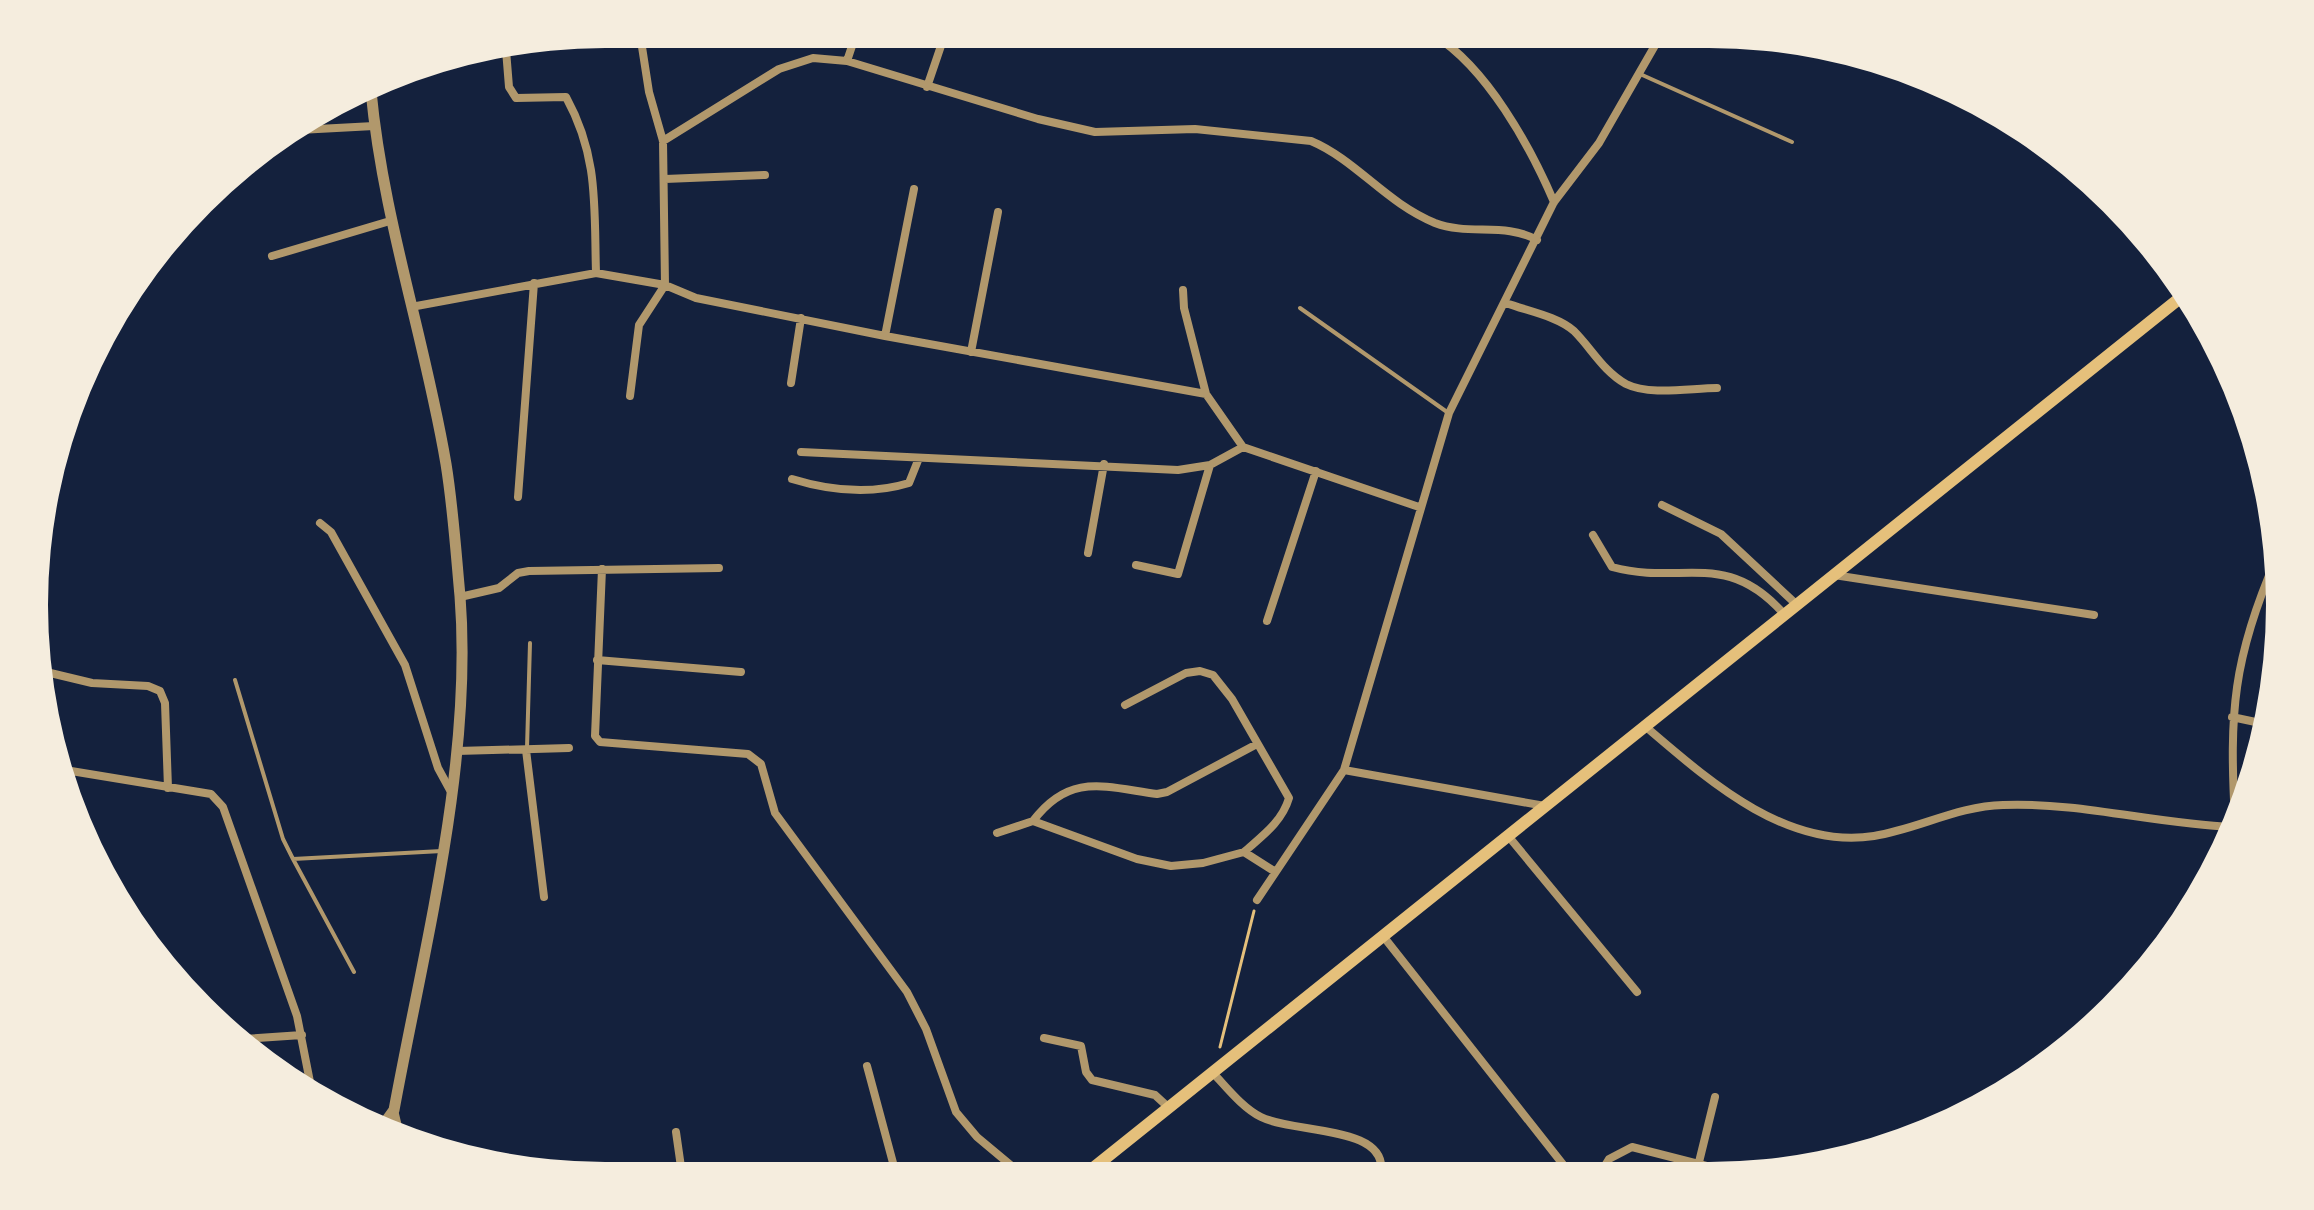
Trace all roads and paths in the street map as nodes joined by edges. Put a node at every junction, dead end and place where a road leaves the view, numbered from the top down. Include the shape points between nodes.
1 (642, 48) edge
2 (851, 48) edge
3 (940, 48) edge
4 (1453, 48) edge
5 (1654, 48) edge
6 (507, 57) edge
7 (847, 61) junction
8 (1640, 74) junction
9 (927, 87) junction
10 (372, 99) edge
11 (374, 126) junction
12 (316, 129) edge
13 (663, 141) junction
14 (1792, 142) dead end
15 (765, 175) dead end
16 (665, 179) junction
17 (914, 189) dead end
18 (1554, 202) junction
19 (998, 212) dead end
20 (390, 221) junction
21 (1537, 240) junction
22 (272, 256) dead end
23 (596, 273) junction
24 (534, 283) junction
25 (665, 285) junction
26 (1183, 290) dead end
27 (2175, 302) edge
28 (1506, 303) junction
29 (411, 307) junction
30 (1300, 308) dead end
31 (801, 318) junction
32 (885, 336) junction
33 (971, 352) junction
34 (791, 383) dead end
35 (1717, 388) dead end
36 (1206, 394) junction
37 (630, 396) dead end
38 (1449, 413) junction
39 (1243, 447) junction
40 (801, 452) dead end
41 (919, 458) junction
42 (1104, 464) junction
43 (1210, 465) junction
44 (1316, 471) junction
45 (792, 479) dead end
46 (518, 497) dead end
47 (1662, 505) dead end
48 (1419, 507) junction
49 (320, 523) dead end
50 (1593, 535) dead end
51 (1088, 553) dead end
52 (1136, 565) dead end
53 (719, 568) dead end
54 (602, 569) junction
55 (1833, 575) junction
56 (2266, 587) edge
57 (460, 597) junction
58 (1796, 604) junction
59 (1784, 614) junction
60 (2094, 615) dead end
61 (1267, 621) dead end
62 (530, 643) dead end
63 (597, 660) junction
64 (741, 672) dead end
65 (53, 674) edge
66 (235, 680) dead end
67 (1125, 705) dead end
68 (2232, 717) junction
69 (2253, 722) edge
70 (1646, 727) junction
71 (1257, 744) junction
72 (569, 748) dead end
73 (526, 750) junction
74 (457, 751) junction
75 (1344, 770) junction
76 (74, 772) edge
77 (2237, 782) edge
78 (168, 788) junction
79 (450, 790) junction
80 (1546, 806) junction
81 (1033, 821) junction
82 (2220, 827) edge
83 (997, 833) dead end
84 (1509, 837) junction
85 (442, 851) junction
86 (1244, 852) junction
87 (293, 859) junction
88 (1274, 871) junction
89 (544, 897) dead end
90 (1257, 900) joint
91 (1383, 936) junction
92 (354, 972) dead end
93 (1637, 992) dead end
94 (302, 1035) junction
95 (255, 1038) edge
96 (1044, 1038) dead end
97 (1220, 1047) dead end
98 (867, 1066) dead end
99 (1214, 1074) junction
100 (309, 1076) edge
101 (1715, 1097) dead end
102 (1167, 1106) junction
103 (394, 1110) junction
104 (388, 1118) edge
105 (397, 1122) edge
106 (676, 1132) dead end
107 (680, 1162) edge
108 (893, 1162) edge
109 (1007, 1162) edge
110 (1100, 1162) edge
111 (1380, 1162) edge
112 (1561, 1162) edge
113 (1607, 1162) edge
114 (1699, 1162) joint

1 - 13 street
2 - 7 street
3 - 9 street
4 - 18 street via 1481,78 1535,159
5 - 8 street
6 - 23 street via 509,87 516,98 566,97 572,108 593,163
7 - 9 street
7 - 13 street via 802,59
8 - 14 lane
8 - 18 street via 1599,143
9 - 21 street via 1095,132 1195,129 1311,141 1328,148 1397,203 1432,221 1477,232 1518,230
10 - 11 street
11 - 12 street
11 - 20 street
13 - 16 street
15 - 16 street
16 - 25 street
17 - 32 street
18 - 21 street
19 - 33 street
20 - 22 street
20 - 29 street
21 - 28 street
23 - 24 street
23 - 25 street
24 - 29 street
24 - 46 street
25 - 31 street via 696,298
25 - 37 street via 639,325
26 - 36 street
27 - 55 main road
28 - 35 street via 1573,330 1604,368 1628,385
28 - 38 street
29 - 57 street via 446,465
30 - 38 lane
31 - 32 street
31 - 34 street
32 - 33 street
33 - 36 street
36 - 39 street
38 - 48 street
39 - 43 street
39 - 44 street
40 - 41 street
41 - 42 street
41 - 45 street via 909,483 890,489 829,490
42 - 43 street via 1178,470
42 - 51 street
43 - 52 street via 1178,574
44 - 48 street
44 - 61 street
47 - 58 street via 1721,534
48 - 75 street
49 - 79 street via 331,532 405,665
50 - 59 street via 1612,567 1736,577 1757,587
53 - 54 street
54 - 57 street via 518,573 499,588
54 - 63 street
55 - 58 main road
55 - 60 street
56 - 68 street via 2243,648
57 - 74 street
58 - 59 main road
59 - 70 main road
62 - 73 lane
63 - 64 street
63 - 109 street via 594,725 600,742 748,754 761,764 775,813 907,992 956,1112
65 - 78 street via 160,691
66 - 87 lane
67 - 71 street via 1200,671 1213,675 1232,699
68 - 69 street
68 - 77 street
70 - 80 main road
70 - 82 street via 1741,800 1811,834 1874,836 1949,813 2000,805 2057,805
71 - 81 street via 1167,792 1082,785 1044,807
71 - 86 street via 1289,798 1270,830
72 - 73 street
73 - 74 street
73 - 89 street
74 - 79 street
75 - 80 street
75 - 88 street
76 - 78 street
78 - 94 street via 211,794 223,807
79 - 85 street
80 - 84 main road
81 - 83 street
81 - 86 street via 1171,866
84 - 91 main road
84 - 93 street
85 - 87 lane
85 - 103 street
86 - 88 street
87 - 92 lane
88 - 90 street
90 - 97 path
91 - 99 main road
91 - 112 street
94 - 95 street
94 - 100 street
96 - 102 street via 1081,1046 1092,1080 1155,1095
98 - 108 street
99 - 102 main road
99 - 111 street via 1257,1115 1283,1126 1371,1144
101 - 114 street
102 - 110 main road
103 - 104 street
103 - 105 street
106 - 107 street
113 - 114 street via 1632,1147

